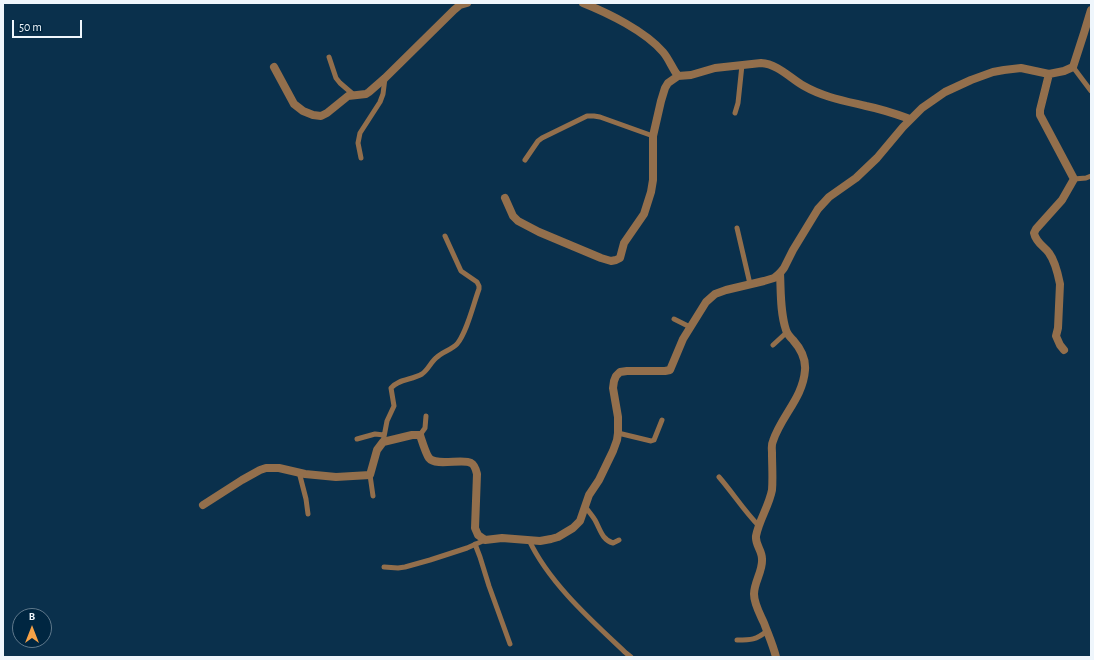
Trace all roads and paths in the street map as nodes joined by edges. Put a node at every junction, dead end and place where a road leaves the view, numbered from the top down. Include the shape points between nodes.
1 (583, 3) edge
2 (462, 4) edge
3 (1091, 10) edge
4 (329, 57) dead end
5 (742, 65) junction
6 (274, 67) dead end
7 (1073, 67) junction
8 (1050, 74) junction
9 (678, 76) junction
10 (385, 78) junction
11 (1091, 91) edge
12 (354, 95) junction
13 (735, 113) dead end
14 (910, 119) junction
15 (653, 136) junction
16 (361, 158) dead end
17 (525, 160) dead end
18 (1091, 176) edge
19 (1074, 179) junction
20 (505, 198) dead end
21 (738, 228) dead end
22 (444, 236) dead end
23 (780, 273) junction
24 (750, 284) junction
25 (674, 319) dead end
26 (690, 327) junction
27 (786, 333) junction
28 (773, 345) dead end
29 (1064, 350) dead end
30 (426, 416) dead end
31 (662, 420) dead end
32 (618, 433) junction
33 (420, 435) junction
34 (357, 439) dead end
35 (383, 439) junction
36 (299, 472) junction
37 (370, 476) junction
38 (719, 478) dead end
39 (373, 496) dead end
40 (202, 505) dead end
41 (585, 506) junction
42 (308, 514) dead end
43 (759, 526) junction
44 (485, 540) junction
45 (529, 540) junction
46 (619, 540) dead end
47 (475, 544) junction
48 (384, 567) dead end
49 (767, 632) junction
50 (738, 640) dead end
51 (510, 644) dead end
52 (631, 657) edge
53 (776, 657) edge

1 - 9 street via 638,31 663,52
2 - 10 street
3 - 7 street
4 - 12 lane via 336,78
5 - 9 street
5 - 13 lane
5 - 14 street via 767,64 823,95
6 - 12 street via 294,104 314,115 321,116 327,113 348,96
7 - 8 street
7 - 11 lane
8 - 14 street via 1022,68 993,72 945,92
8 - 19 street via 1040,115
9 - 15 street via 664,88
10 - 12 street via 366,94
10 - 16 lane via 380,102 358,138
14 - 23 street via 877,158 818,209
15 - 17 lane via 590,116 542,138
15 - 20 street via 654,169 651,192 644,214 624,243 620,258 616,260 601,258 518,221
18 - 19 lane
19 - 29 street via 1062,200 1034,233 1035,239 1050,254 1059,278 1056,336
21 - 24 lane
22 - 35 lane via 460,271 477,282 479,289 460,340 435,359 423,373 391,388 394,406
23 - 24 street via 774,278
23 - 27 street
24 - 26 street via 715,294
25 - 26 lane
26 - 32 street via 669,371 627,371 616,376 613,388
27 - 28 lane
27 - 43 street via 803,354 805,372 801,390 783,418 772,442 772,490
30 - 33 lane via 425,428
31 - 32 lane via 654,440
32 - 41 street via 613,451
33 - 35 street
33 - 44 street via 430,460 467,462 474,466 477,474 475,528 478,535
34 - 35 lane via 375,434
35 - 37 street via 377,450
36 - 37 street via 318,476
36 - 40 street via 266,468 248,476
36 - 42 lane
37 - 39 lane
38 - 43 lane via 748,516
41 - 45 street via 580,521 566,533 551,539
41 - 46 lane via 606,540 613,543
43 - 49 street via 756,541 763,560 754,596
44 - 45 street
44 - 47 lane
45 - 52 lane via 534,552 559,586
47 - 48 lane via 424,562 398,568
47 - 51 lane
49 - 50 lane via 759,638
49 - 53 street

